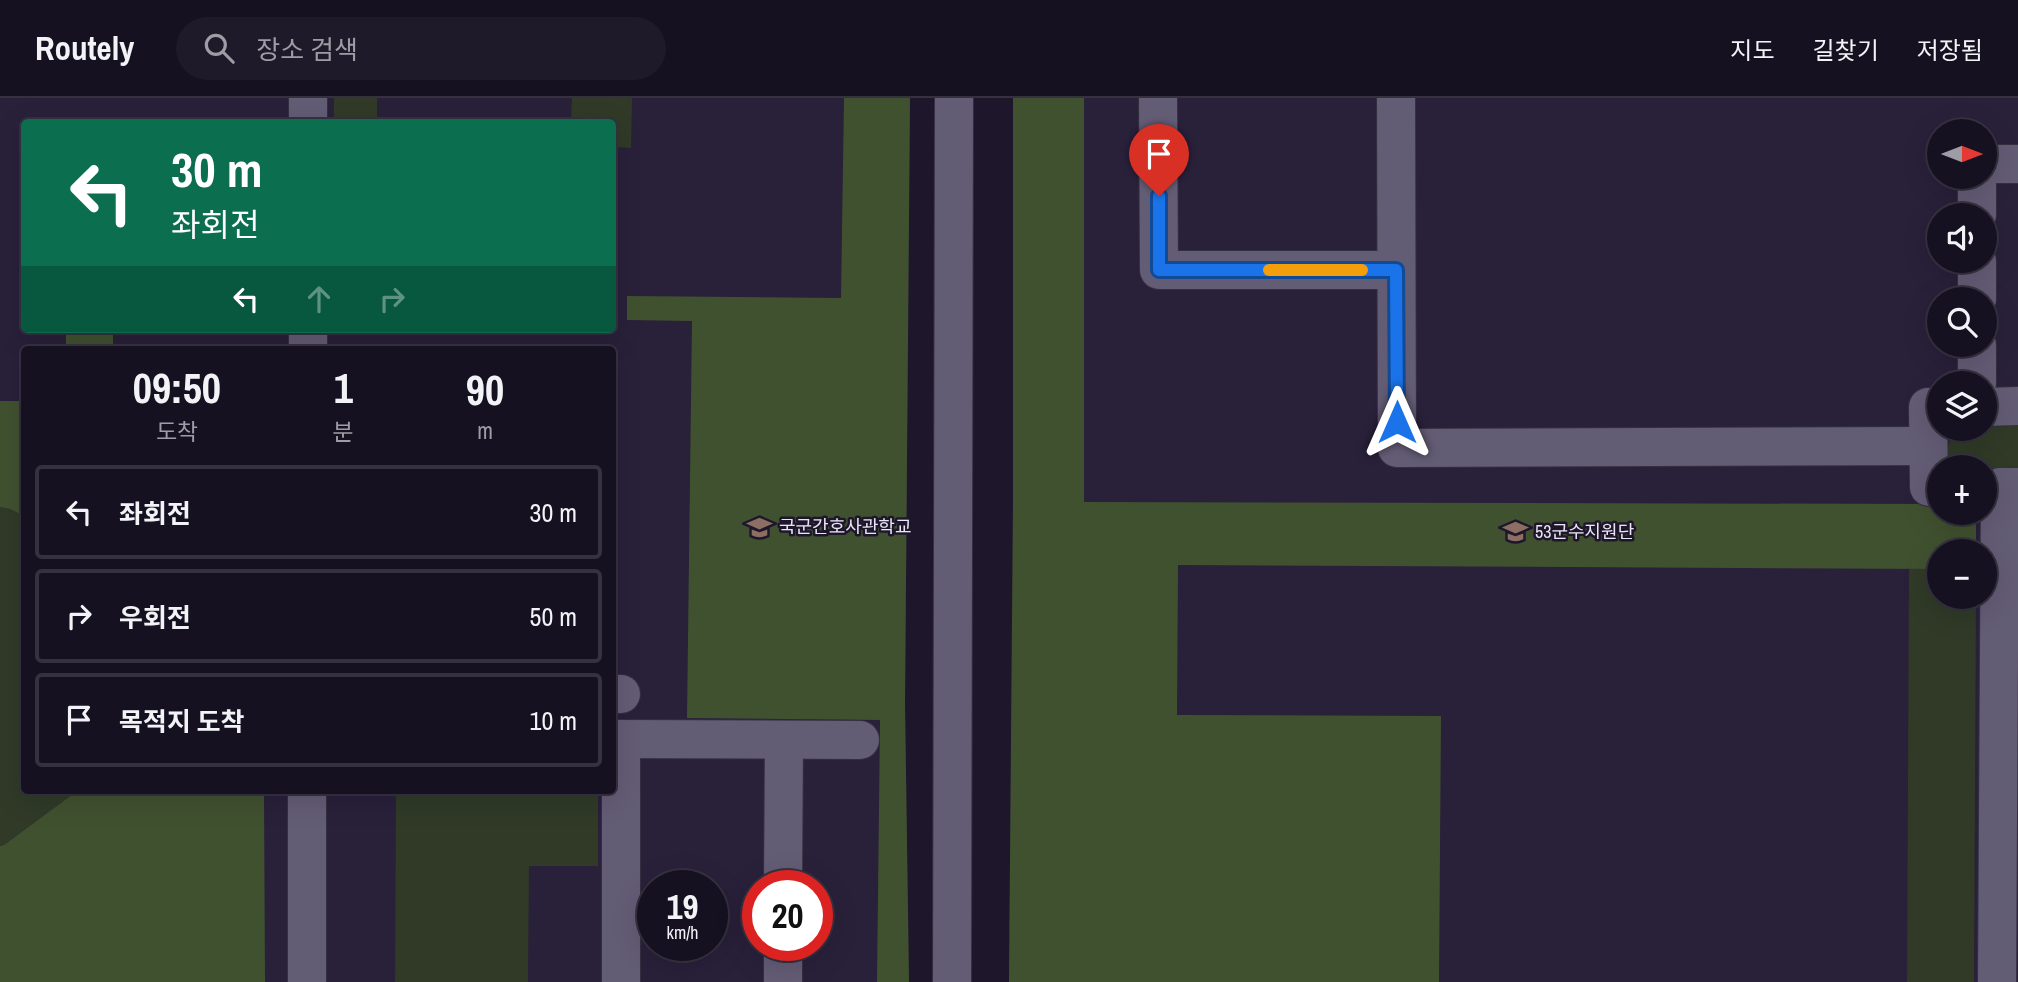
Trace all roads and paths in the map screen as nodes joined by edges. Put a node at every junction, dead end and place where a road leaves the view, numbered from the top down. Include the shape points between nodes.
1 (309, 98) edge
2 (954, 98) edge
3 (1158, 98) edge
4 (1396, 98) edge
5 (309, 119) edge
6 (1997, 164) edge
7 (2018, 164) edge
8 (1396, 270) junction
9 (2018, 406) edge
10 (1997, 407) edge
11 (1928, 441) edge
12 (1928, 446) junction
13 (1928, 455) edge
14 (2001, 487) edge
15 (2008, 710) edge
16 (617, 739) edge
17 (784, 740) junction
18 (860, 740) dead end
19 (307, 794) edge
20 (783, 870) edge
21 (783, 961) edge
22 (307, 982) edge
23 (621, 982) edge
24 (783, 982) edge
25 (952, 982) edge
26 (1997, 982) edge

1 - 5 street
2 - 25 street
3 - 8 street via 1159,270
4 - 8 street
6 - 7 street
8 - 12 street via 1397,448
9 - 10 street
11 - 12 street
12 - 13 street
14 - 15 street
15 - 26 street
16 - 17 street
16 - 23 street
17 - 18 street
17 - 20 street
19 - 22 street
21 - 24 street

